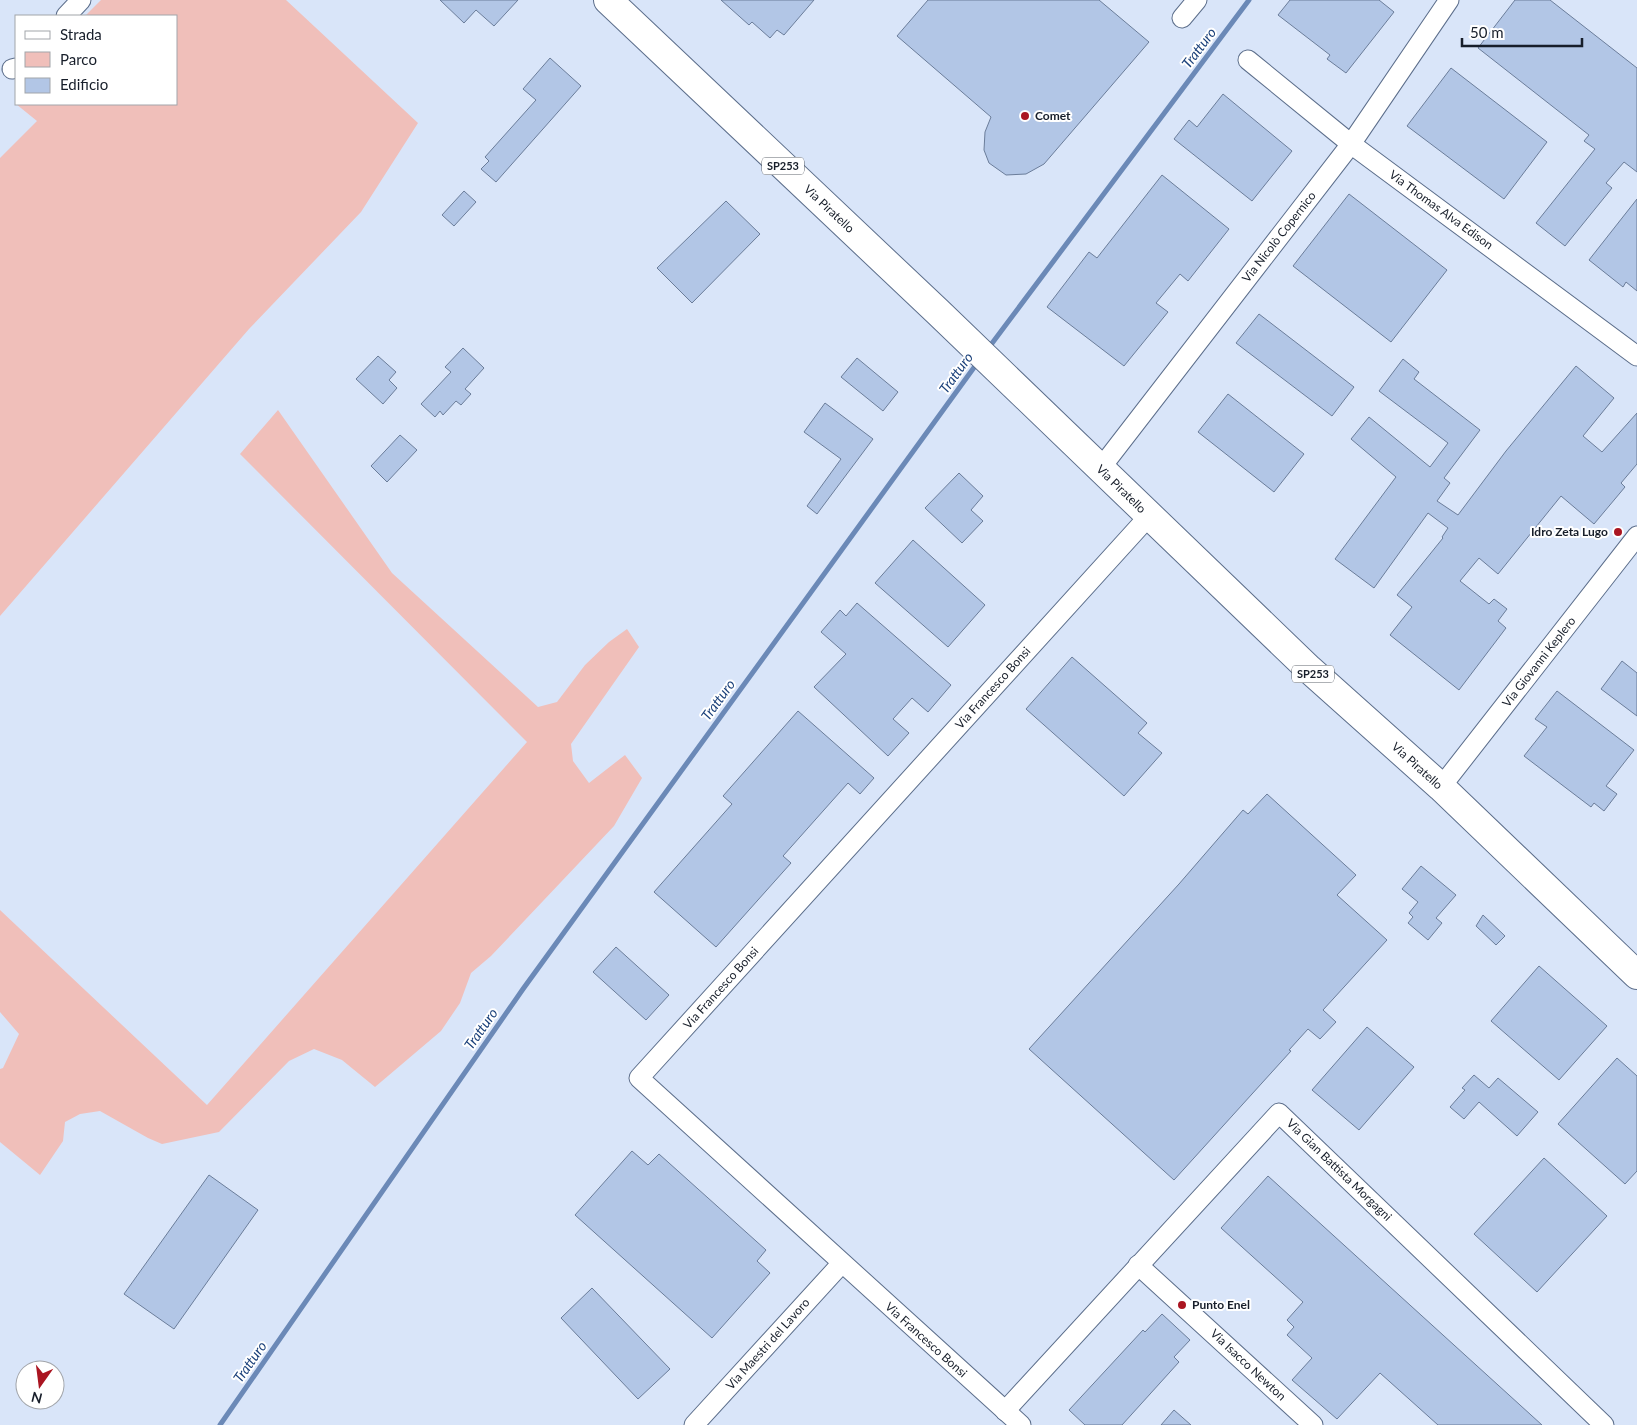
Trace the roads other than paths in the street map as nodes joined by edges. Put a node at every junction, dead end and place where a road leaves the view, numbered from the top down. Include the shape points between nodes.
1 (81, 0) edge
2 (608, 0) edge
3 (1197, 0) edge
4 (1449, 0) edge
5 (67, 15) edge
6 (1182, 18) dead end
7 (1248, 60) dead end
8 (1350, 144) junction
9 (1637, 356) edge
10 (1100, 469) junction
11 (1149, 516) junction
12 (1637, 536) edge
13 (1441, 787) junction
14 (1637, 976) edge
15 (842, 1263) junction
16 (1138, 1265) junction
17 (1005, 1411) junction
18 (694, 1425) edge
19 (1021, 1425) edge
20 (1312, 1425) edge
21 (1604, 1425) edge

1 - 5 street
2 - 10 main road, Via Piratello / SP253
3 - 6 street
4 - 8 street, Via Nicolò Copernico
7 - 8 street, Via Thomas Alva Edison
8 - 9 street, Via Thomas Alva Edison
8 - 10 street, Via Nicolò Copernico
10 - 11 main road, Via Piratello / SP253
11 - 13 main road, Via Piratello / SP253 via 1309,669
11 - 15 street, Via Francesco Bonsi via 639,1078
12 - 13 street, Via Giovanni Keplero
13 - 14 main road, Via Piratello / SP253
15 - 17 street, Via Francesco Bonsi
15 - 18 street, Via Maestri del Lavoro
16 - 17 street, Via Gian Battista Morgagni
16 - 20 street, Via Isacco Newton
16 - 21 street, Via Gian Battista Morgagni via 1279,1112
17 - 19 street, Via Francesco Bonsi

